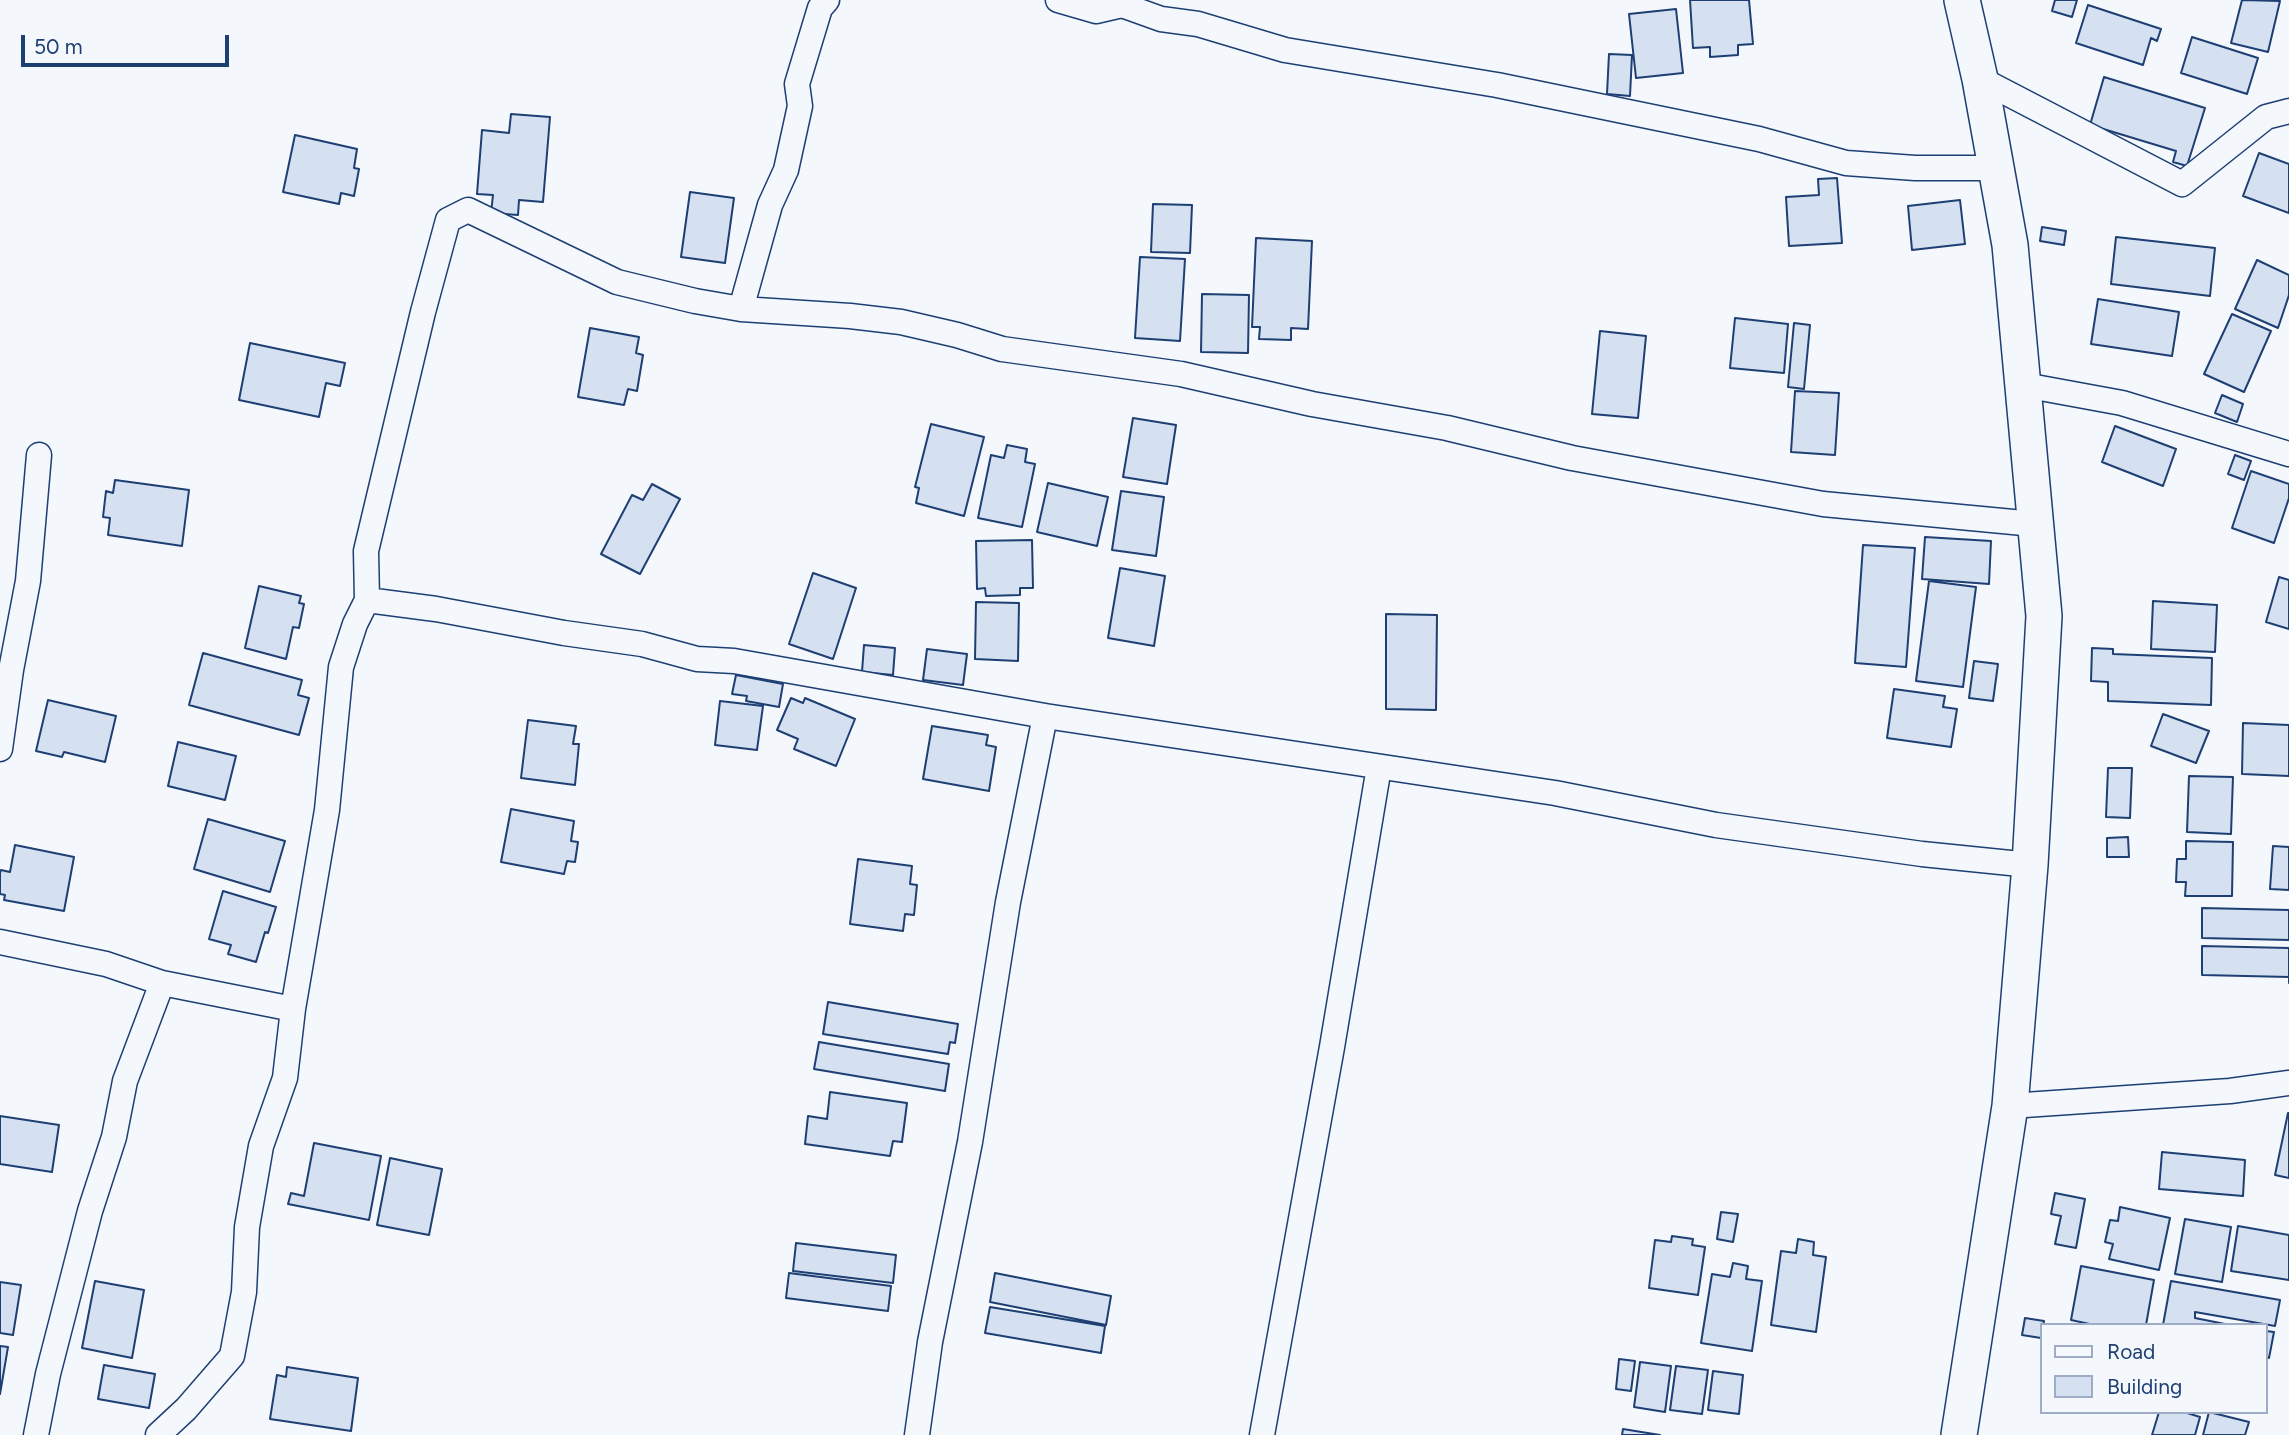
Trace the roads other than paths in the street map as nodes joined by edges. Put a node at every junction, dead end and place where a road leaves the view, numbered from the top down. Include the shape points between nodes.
1 (827, 0) edge
2 (1058, 0) edge
3 (1962, 0) edge
4 (1980, 79) junction
5 (2289, 111) edge
6 (1995, 169) junction
7 (741, 309) junction
8 (2024, 385) junction
9 (2289, 454) edge
10 (39, 455) dead end
11 (2034, 524) junction
12 (367, 600) junction
13 (1045, 716) junction
14 (0, 749) edge
15 (1379, 767) junction
16 (2030, 865) junction
17 (0, 942) edge
18 (162, 983) junction
19 (293, 1009) junction
20 (2289, 1083) edge
21 (2010, 1106) junction
22 (36, 1435) edge
23 (158, 1435) edge
24 (917, 1435) edge
25 (1262, 1435) edge
26 (1959, 1435) edge

1 - 7 street via 820,8 797,84 800,106 786,170 770,205
2 - 6 street via 1096,12 1122,5 1285,50 1497,85 1759,139 1846,163
3 - 4 street
4 - 5 street via 2182,184 2266,117
4 - 6 street
6 - 8 street via 2010,245
7 - 11 street via 901,322 1002,348 1181,374 1572,458 1823,504
7 - 12 street via 617,282 468,210 448,220 366,551
8 - 9 street via 2122,403
8 - 11 street
10 - 14 street via 28,581
11 - 16 street via 2044,616
12 - 13 street
12 - 19 street via 341,667 327,810
13 - 15 street
13 - 24 street via 1008,902
15 - 16 street via 1555,793 1716,825
15 - 25 street
16 - 21 street
17 - 18 street via 106,964
18 - 19 street
18 - 22 street via 125,1081
19 - 23 street via 285,1078 261,1146 232,1356
20 - 21 street
21 - 26 street

